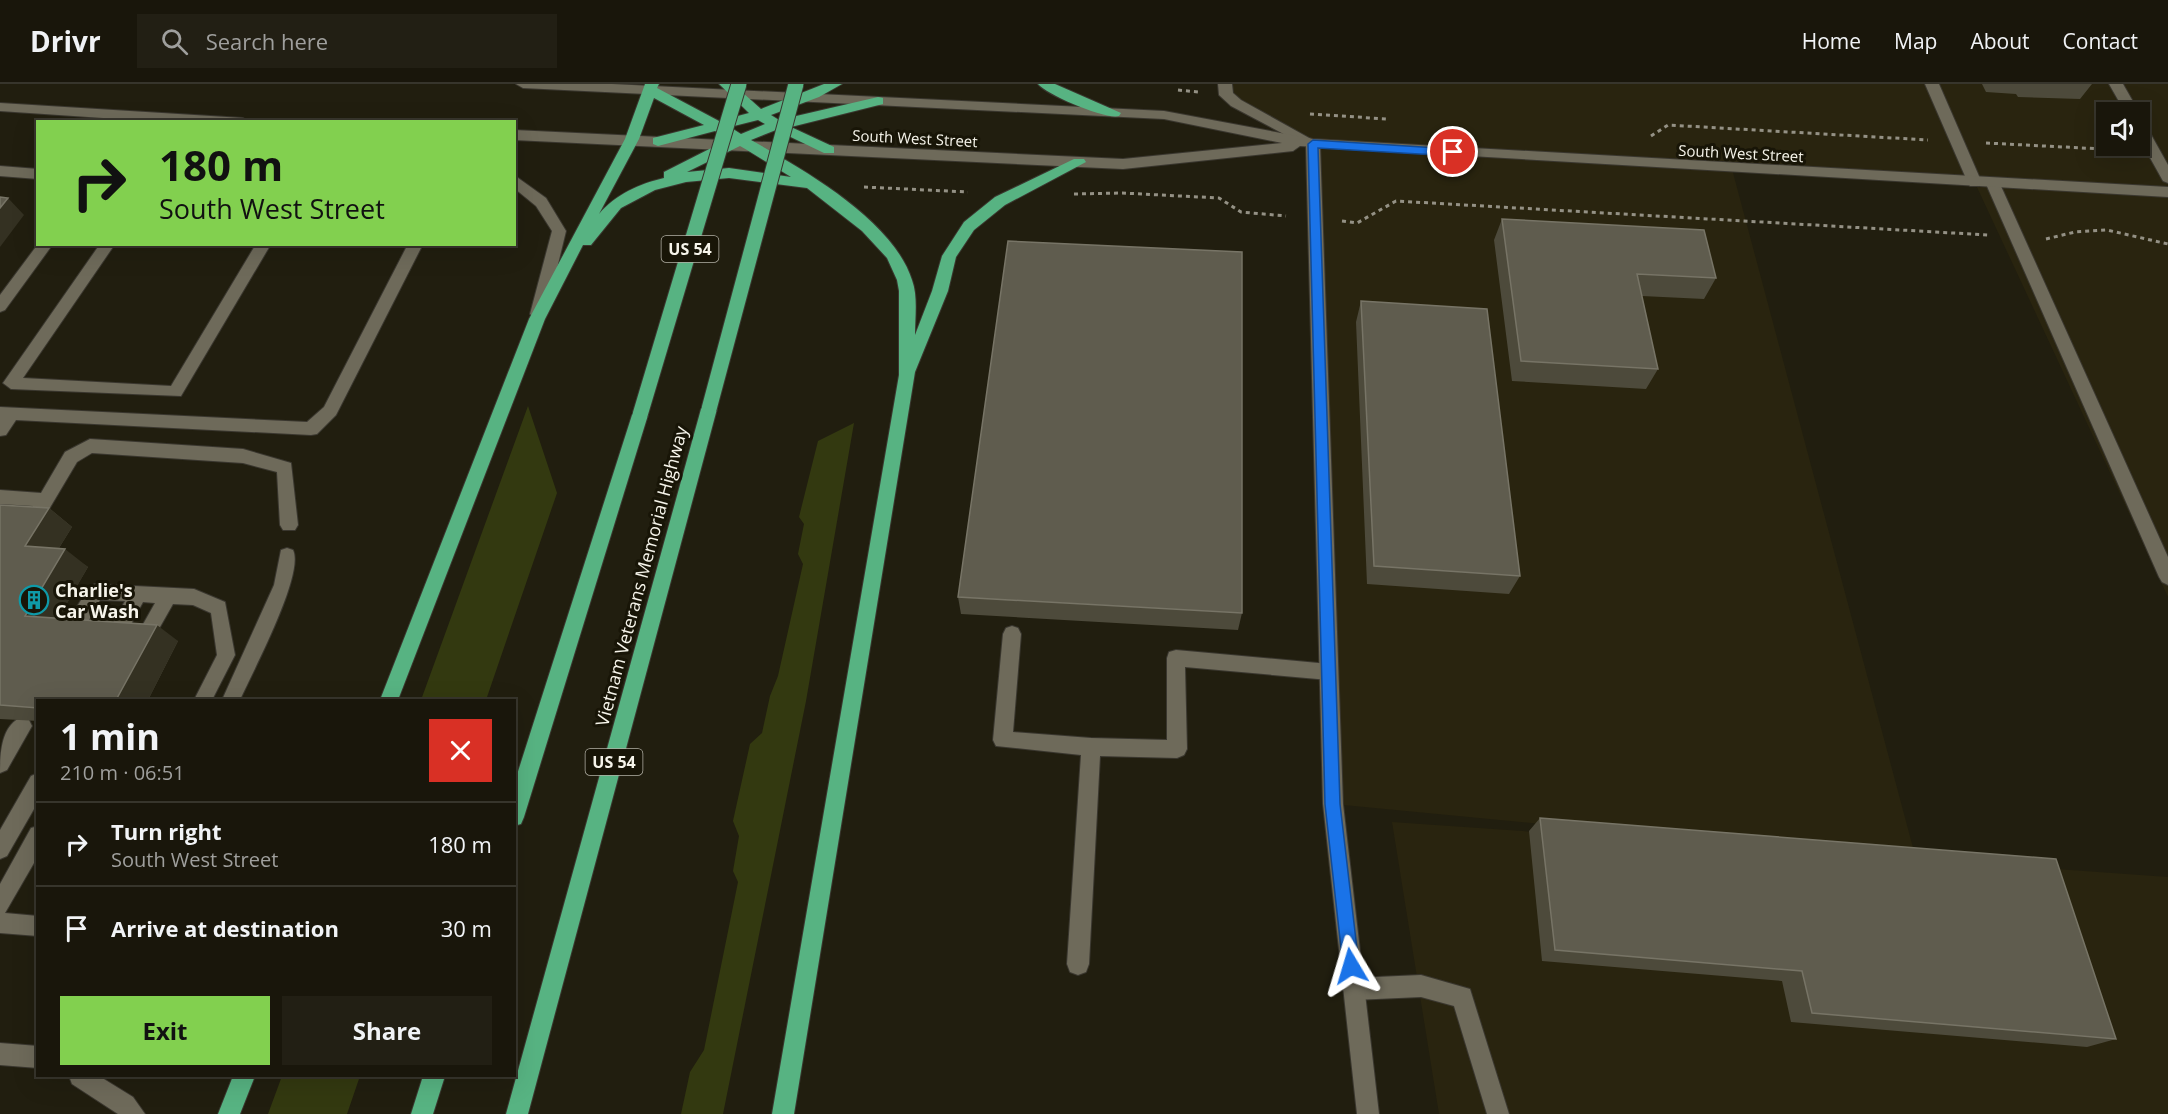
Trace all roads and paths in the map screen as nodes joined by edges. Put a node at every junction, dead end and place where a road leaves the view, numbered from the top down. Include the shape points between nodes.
1 (523, 84) edge
2 (796, 84) edge
3 (836, 84) edge
4 (1045, 84) edge
5 (1932, 84) edge
6 (2116, 84) edge
7 (651, 87) edge
8 (733, 88) edge
9 (1176, 90) dead end
10 (1226, 90) edge
11 (806, 100) junction
12 (878, 101) junction
13 (2126, 102) edge
14 (0, 107) edge
15 (1301, 110) dead end
16 (1114, 113) junction
17 (759, 116) junction
18 (140, 118) edge
19 (192, 120) edge
20 (1392, 120) dead end
21 (776, 125) junction
22 (718, 126) junction
23 (516, 135) edge
24 (1647, 138) dead end
25 (632, 139) junction
26 (658, 141) junction
27 (1957, 141) junction
28 (739, 143) junction
29 (1313, 144) junction
30 (2150, 145) edge
31 (829, 150) junction
32 (2154, 152) junction
33 (1079, 162) junction
34 (0, 171) edge
35 (36, 174) edge
36 (2168, 178) edge
37 (516, 182) edge
38 (1975, 183) junction
39 (809, 184) junction
40 (1994, 184) junction
41 (650, 186) junction
42 (860, 187) dead end
43 (2168, 192) edge
44 (1071, 194) dead end
45 (991, 208) junction
46 (1315, 219) junction
47 (2017, 237) junction
48 (2168, 244) edge
49 (45, 246) edge
50 (107, 246) edge
51 (263, 246) edge
52 (415, 246) edge
53 (562, 270) junction
54 (0, 306) edge
55 (537, 318) junction
56 (907, 375) junction
57 (5, 382) edge
58 (6, 414) edge
59 (0, 430) edge
60 (0, 497) edge
61 (46, 500) junction
62 (36, 516) edge
63 (289, 525) dead end
64 (287, 555) dead end
65 (2168, 577) edge
66 (138, 594) junction
67 (168, 596) junction
68 (73, 629) edge
69 (118, 631) edge
70 (1012, 634) edge
71 (146, 635) edge
72 (1329, 672) junction
73 (204, 699) edge
74 (231, 699) edge
75 (389, 699) edge
76 (22, 726) edge
77 (1091, 747) junction
78 (0, 764) edge
79 (36, 786) edge
80 (516, 811) edge
81 (36, 839) edge
82 (0, 849) edge
83 (0, 905) edge
84 (0, 923) edge
85 (36, 926) edge
86 (1078, 964) dead end
87 (558, 966) junction
88 (1354, 989) junction
89 (0, 1054) edge
90 (36, 1057) edge
91 (82, 1077) edge
92 (244, 1077) edge
93 (434, 1077) edge
94 (134, 1114) edge
95 (229, 1114) edge
96 (422, 1114) edge
97 (517, 1114) edge
98 (522, 1114) edge
99 (783, 1114) edge
100 (1368, 1114) edge
101 (1498, 1114) edge

1 - 7 main road, South West Street
2 - 87 highway, Vietnam Veterans Memorial Highway / US 54, bridge
3 - 11 highway
4 - 16 highway
5 - 27 main road
6 - 13 main road
7 - 8 main road, South West Street
7 - 22 highway
7 - 25 highway
8 - 11 main road, South West Street
8 - 17 highway
8 - 80 highway, US 54, bridge via 640,415
9 - 10 path
10 - 29 main road
11 - 12 main road, South West Street
11 - 17 highway
12 - 16 main road, South West Street
12 - 21 highway
14 - 18 main road
15 - 20 path
16 - 29 main road, South West Street via 1164,115
17 - 21 highway
17 - 22 highway
18 - 19 main road
21 - 28 highway
21 - 31 highway
22 - 26 highway
22 - 28 highway
23 - 25 main road, South West Street
24 - 27 path via 1668,125
25 - 26 main road, South West Street
25 - 53 highway
26 - 28 main road, South West Street
27 - 32 path
27 - 38 main road
28 - 31 main road, South West Street
28 - 39 highway
28 - 41 highway
29 - 33 main road, South West Street via 1123,164
29 - 38 main road, South West Street
29 - 46 main road
30 - 32 main road
31 - 33 main road, South West Street
32 - 36 main road
33 - 45 highway
34 - 35 main road
37 - 55 main road via 541,202 559,231
38 - 40 main road, South West Street
39 - 41 highway via 729,172
39 - 56 highway via 851,211 893,257 904,279
40 - 43 main road, South West Street
40 - 47 main road
41 - 53 highway via 616,204
42 - 45 path via 970,192
44 - 46 path via 1219,198 1241,212
45 - 56 highway via 969,226 949,256 940,291
46 - 47 path via 1357,223 1396,201
46 - 72 main road
47 - 48 path via 2045,239 2070,231 2124,232 2152,243
47 - 65 main road
49 - 54 main road
50 - 57 main road
51 - 57 main road via 175,392
52 - 58 main road via 330,411 311,429
53 - 55 highway
55 - 75 highway
56 - 99 highway
58 - 59 main road
60 - 61 main road
61 - 62 main road
61 - 63 main road via 71,457 90,446 243,456 285,468
64 - 74 main road via 283,585
66 - 67 main road
66 - 68 main road via 95,592
66 - 69 main road
67 - 71 main road
67 - 73 main road via 194,597 219,608 226,656
70 - 77 main road via 1004,740
72 - 77 main road via 1176,658 1177,749
72 - 88 main road via 1333,804
76 - 78 main road
77 - 86 main road
79 - 82 main road
81 - 83 main road
84 - 85 main road
87 - 97 highway, Vietnam Veterans Memorial Highway / US 54
87 - 98 highway
88 - 100 main road
88 - 101 main road via 1421,986 1462,997
89 - 90 main road
91 - 94 main road
92 - 95 highway
93 - 96 highway

